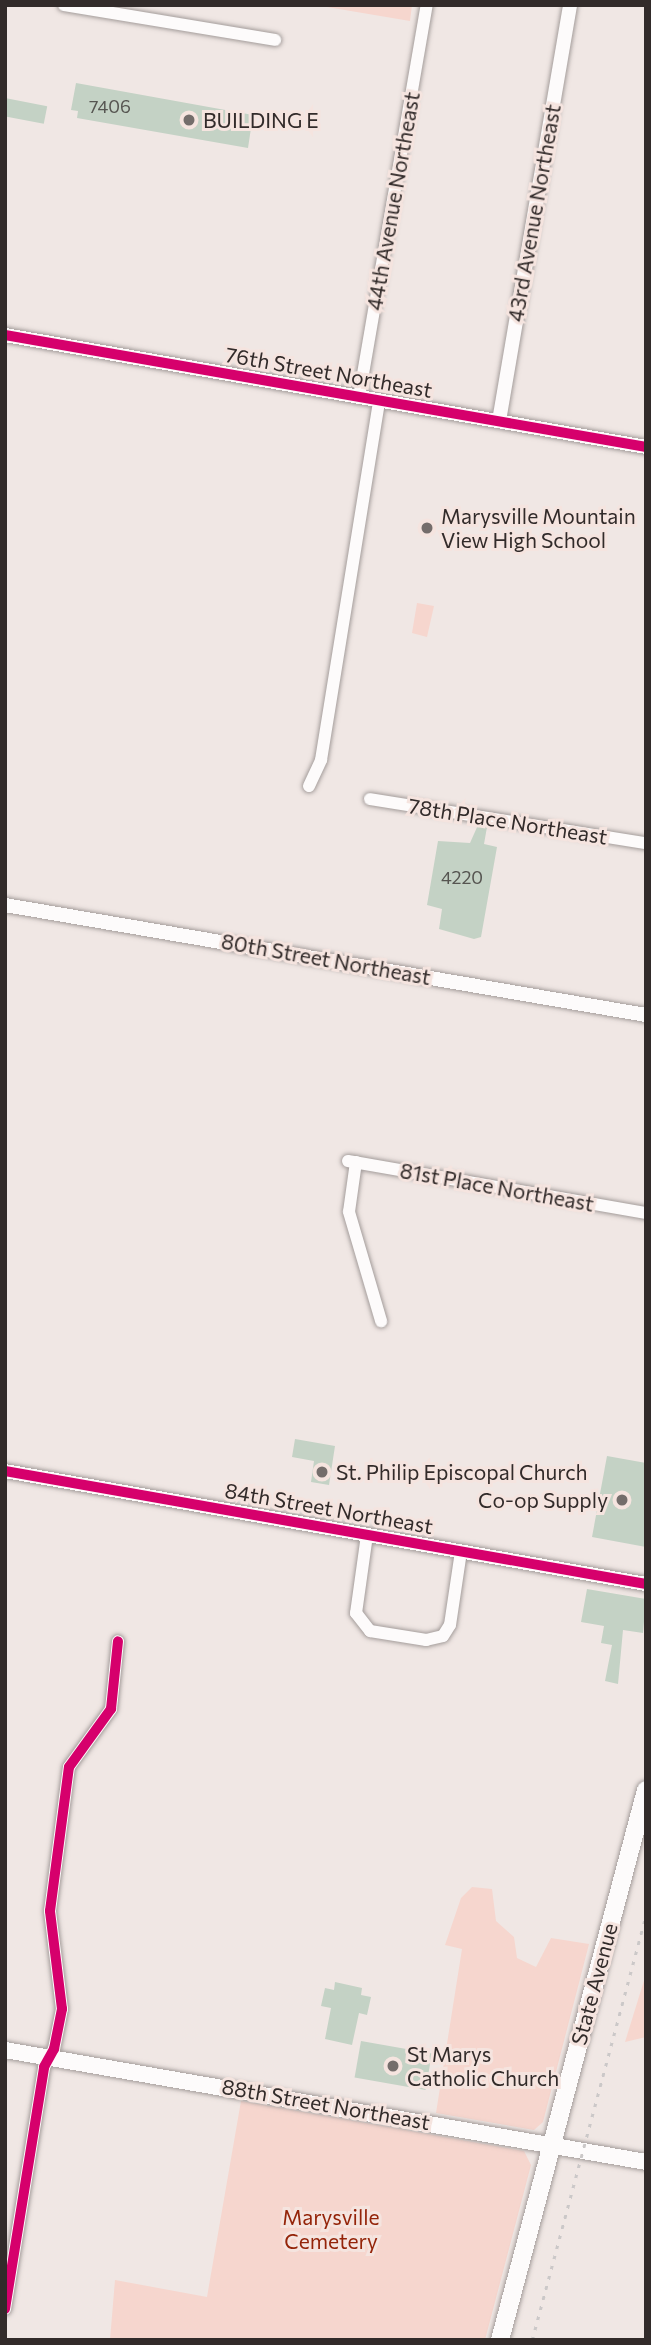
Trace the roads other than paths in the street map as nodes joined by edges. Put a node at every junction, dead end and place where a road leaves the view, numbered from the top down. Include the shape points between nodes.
1 (64, 5) edge
2 (427, 5) edge
3 (570, 5) edge
4 (275, 40) dead end
5 (5, 335) edge
6 (359, 397) junction
7 (379, 401) junction
8 (499, 421) junction
9 (646, 447) edge
10 (309, 786) dead end
11 (370, 799) dead end
12 (646, 843) edge
13 (5, 905) edge
14 (646, 1015) edge
15 (646, 1213) edge
16 (380, 1321) dead end
17 (5, 1471) edge
18 (367, 1535) junction
19 (461, 1551) junction
20 (646, 1584) edge
21 (118, 1642) dead end
22 (646, 1790) edge
23 (5, 2050) edge
24 (48, 2058) junction
25 (552, 2143) junction
26 (646, 2162) edge
27 (5, 2309) edge
28 (500, 2340) edge

1 - 4 street
2 - 6 street, 44th Avenue Northeast
3 - 8 street, 43rd Avenue Northeast
5 - 6 street, 76th Street Northeast
6 - 7 street, 76th Street Northeast
7 - 8 street, 76th Street Northeast
7 - 10 street via 321,760
8 - 9 street, 76th Street Northeast
11 - 12 street, 78th Place Northeast
13 - 14 street, 80th Street Northeast
15 - 16 street, 81st Place Northeast via 352,1161 349,1213
17 - 18 street, 84th Street Northeast
18 - 19 street, 84th Street Northeast
18 - 19 street via 356,1606 364,1627 438,1639 450,1625
19 - 20 street, 84th Street Northeast
21 - 24 street via 111,1709 69,1767 50,1911 62,2009
22 - 25 main road, State Avenue
23 - 24 main road, 88th Street Northeast
24 - 25 main road, 88th Street Northeast
24 - 27 street
25 - 26 main road, 88th Street Northeast
25 - 28 main road, State Avenue

